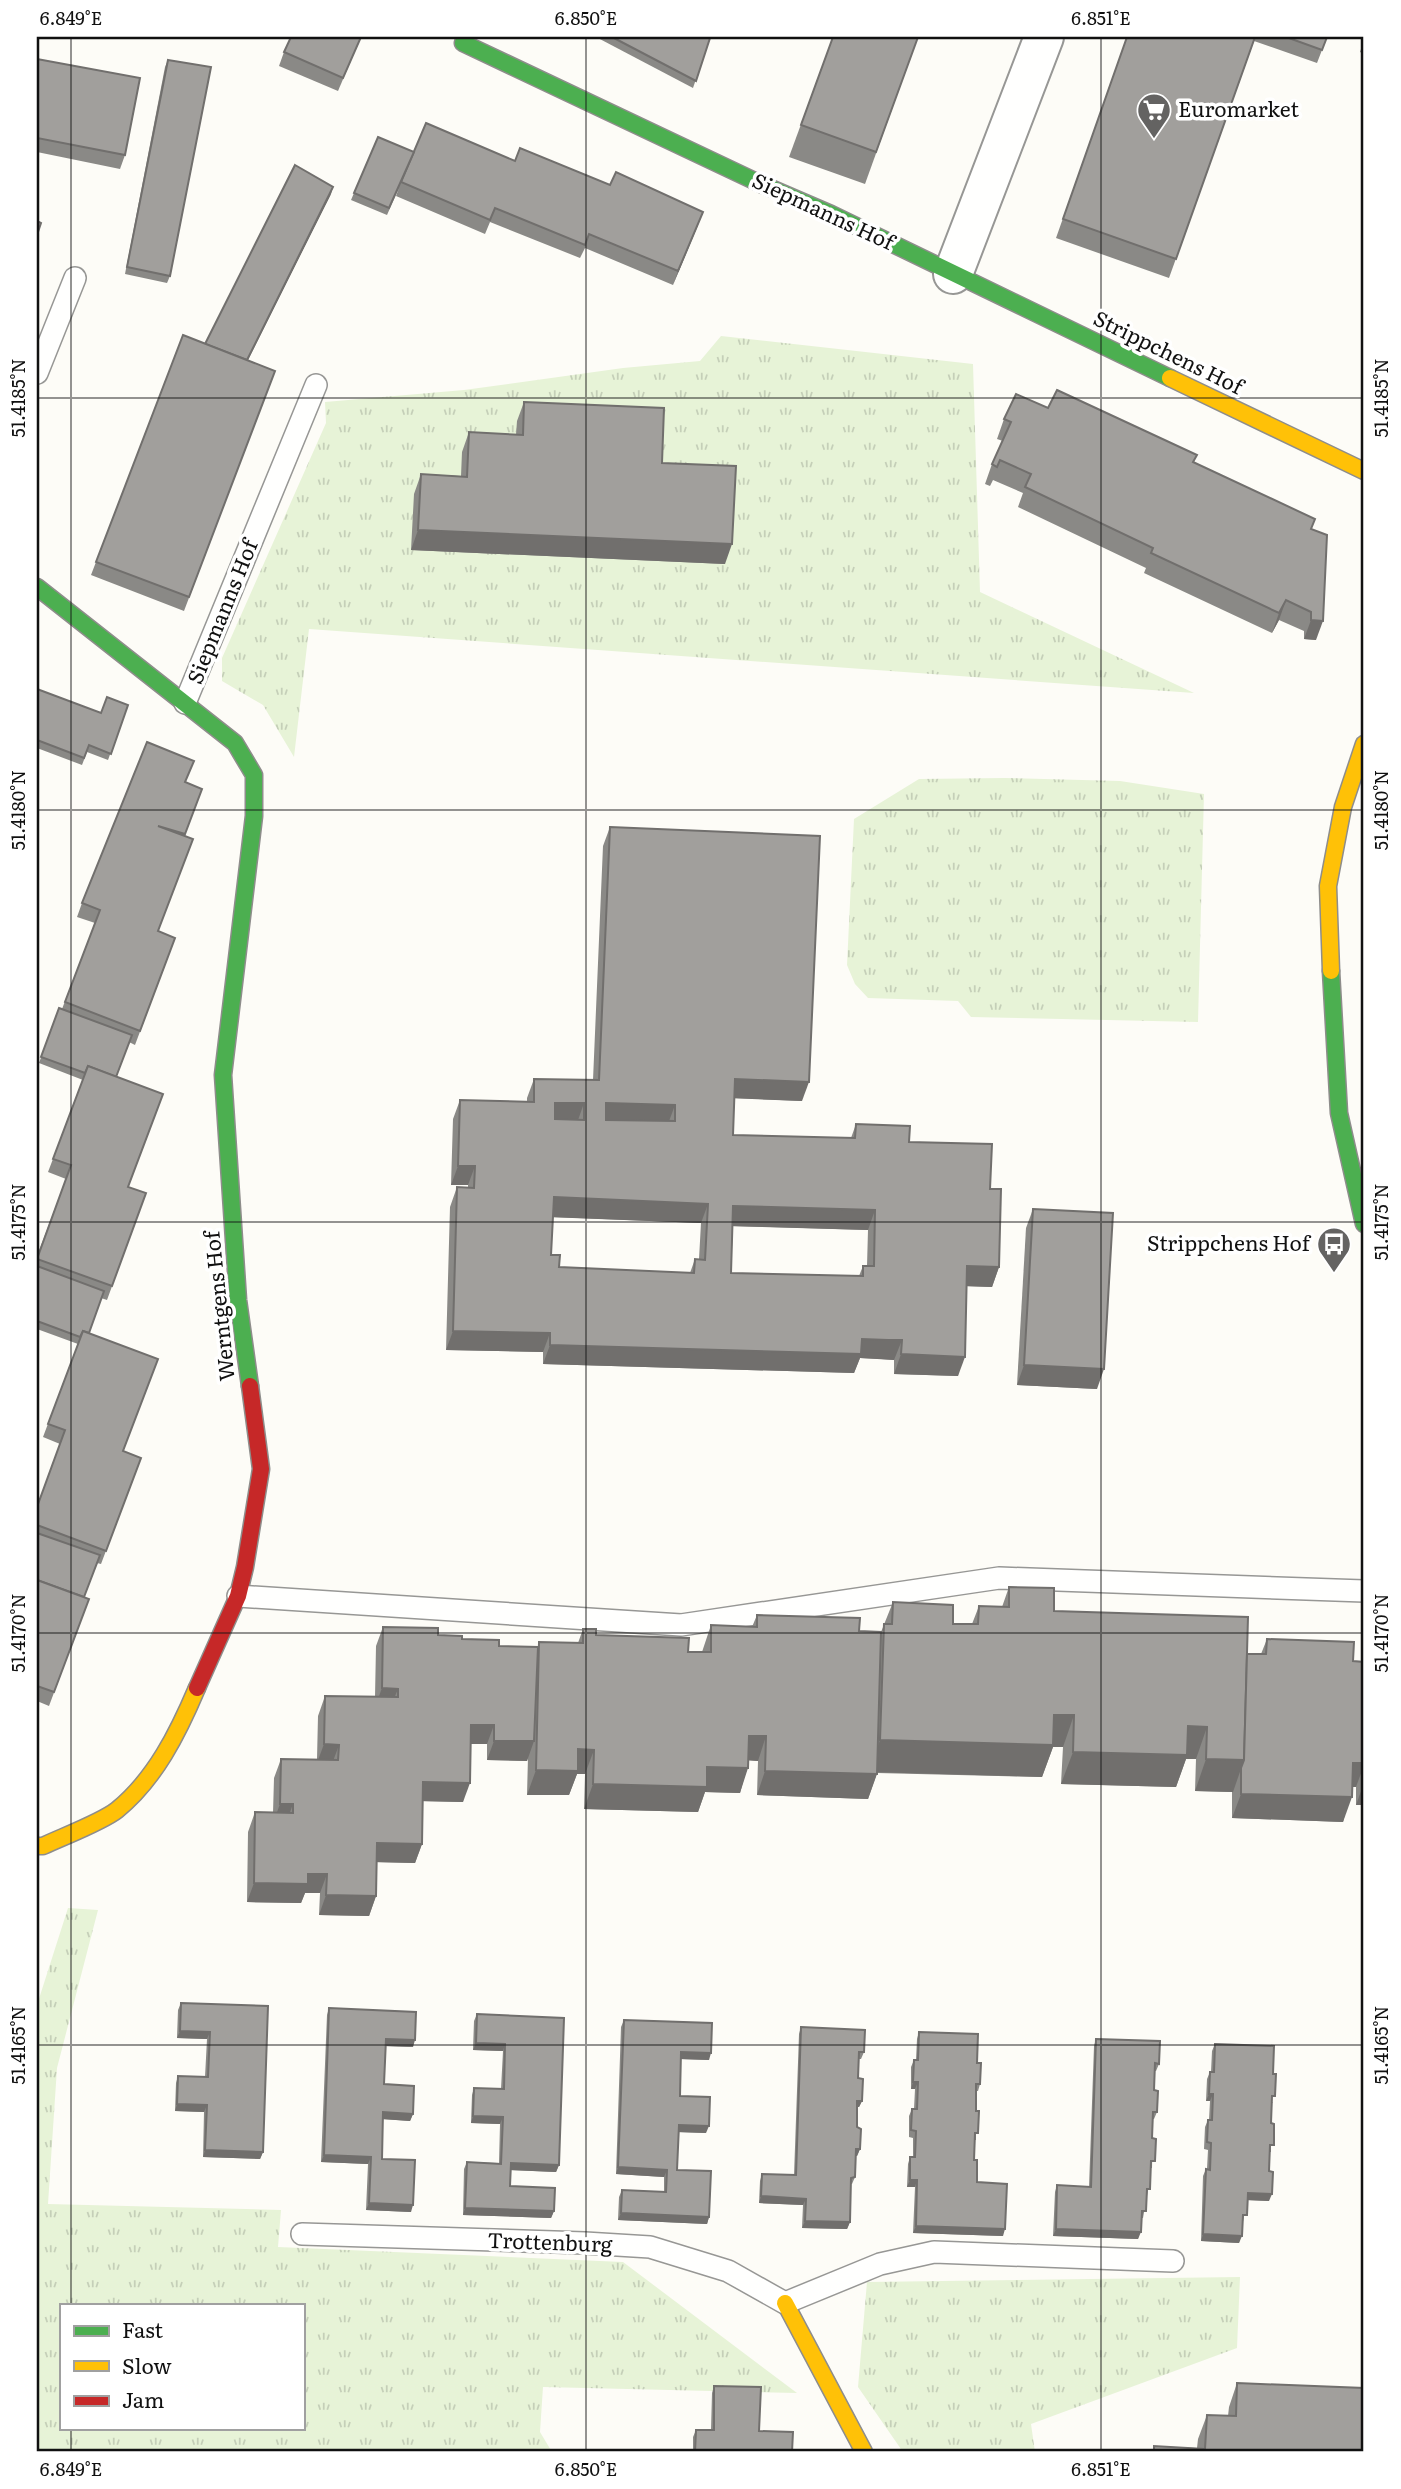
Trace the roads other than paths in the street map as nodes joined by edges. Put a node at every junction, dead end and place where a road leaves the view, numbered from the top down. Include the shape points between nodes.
1 (1044, 37) edge
2 (463, 43) dead end
3 (953, 274) junction
4 (75, 278) dead end
5 (37, 373) edge
6 (316, 385) dead end
7 (1364, 471) edge
8 (37, 587) edge
9 (185, 703) junction
10 (1364, 744) edge
11 (1364, 1224) edge
12 (1364, 1591) edge
13 (238, 1596) junction
14 (37, 1846) edge
15 (302, 2234) dead end
16 (1173, 2261) dead end
17 (785, 2304) junction
18 (864, 2452) edge

1 - 3 street
2 - 3 street, Siepmanns Hof
3 - 7 street, Strippchens Hof
4 - 5 lane
6 - 9 lane, Siepmanns Hof
8 - 9 street, Siepmanns Hof
9 - 13 street, Werntgens Hof via 235,743 254,775 254,816 223,1075 238,1300 261,1469
10 - 11 street via 1343,807 1328,886 1339,1113
12 - 13 lane via 999,1578 681,1625
13 - 14 street, Werntgens Hof via 181,1726 148,1779 114,1812
15 - 17 lane, Trottenburg via 650,2248 728,2270
16 - 17 lane via 934,2252 880,2264
17 - 18 street

